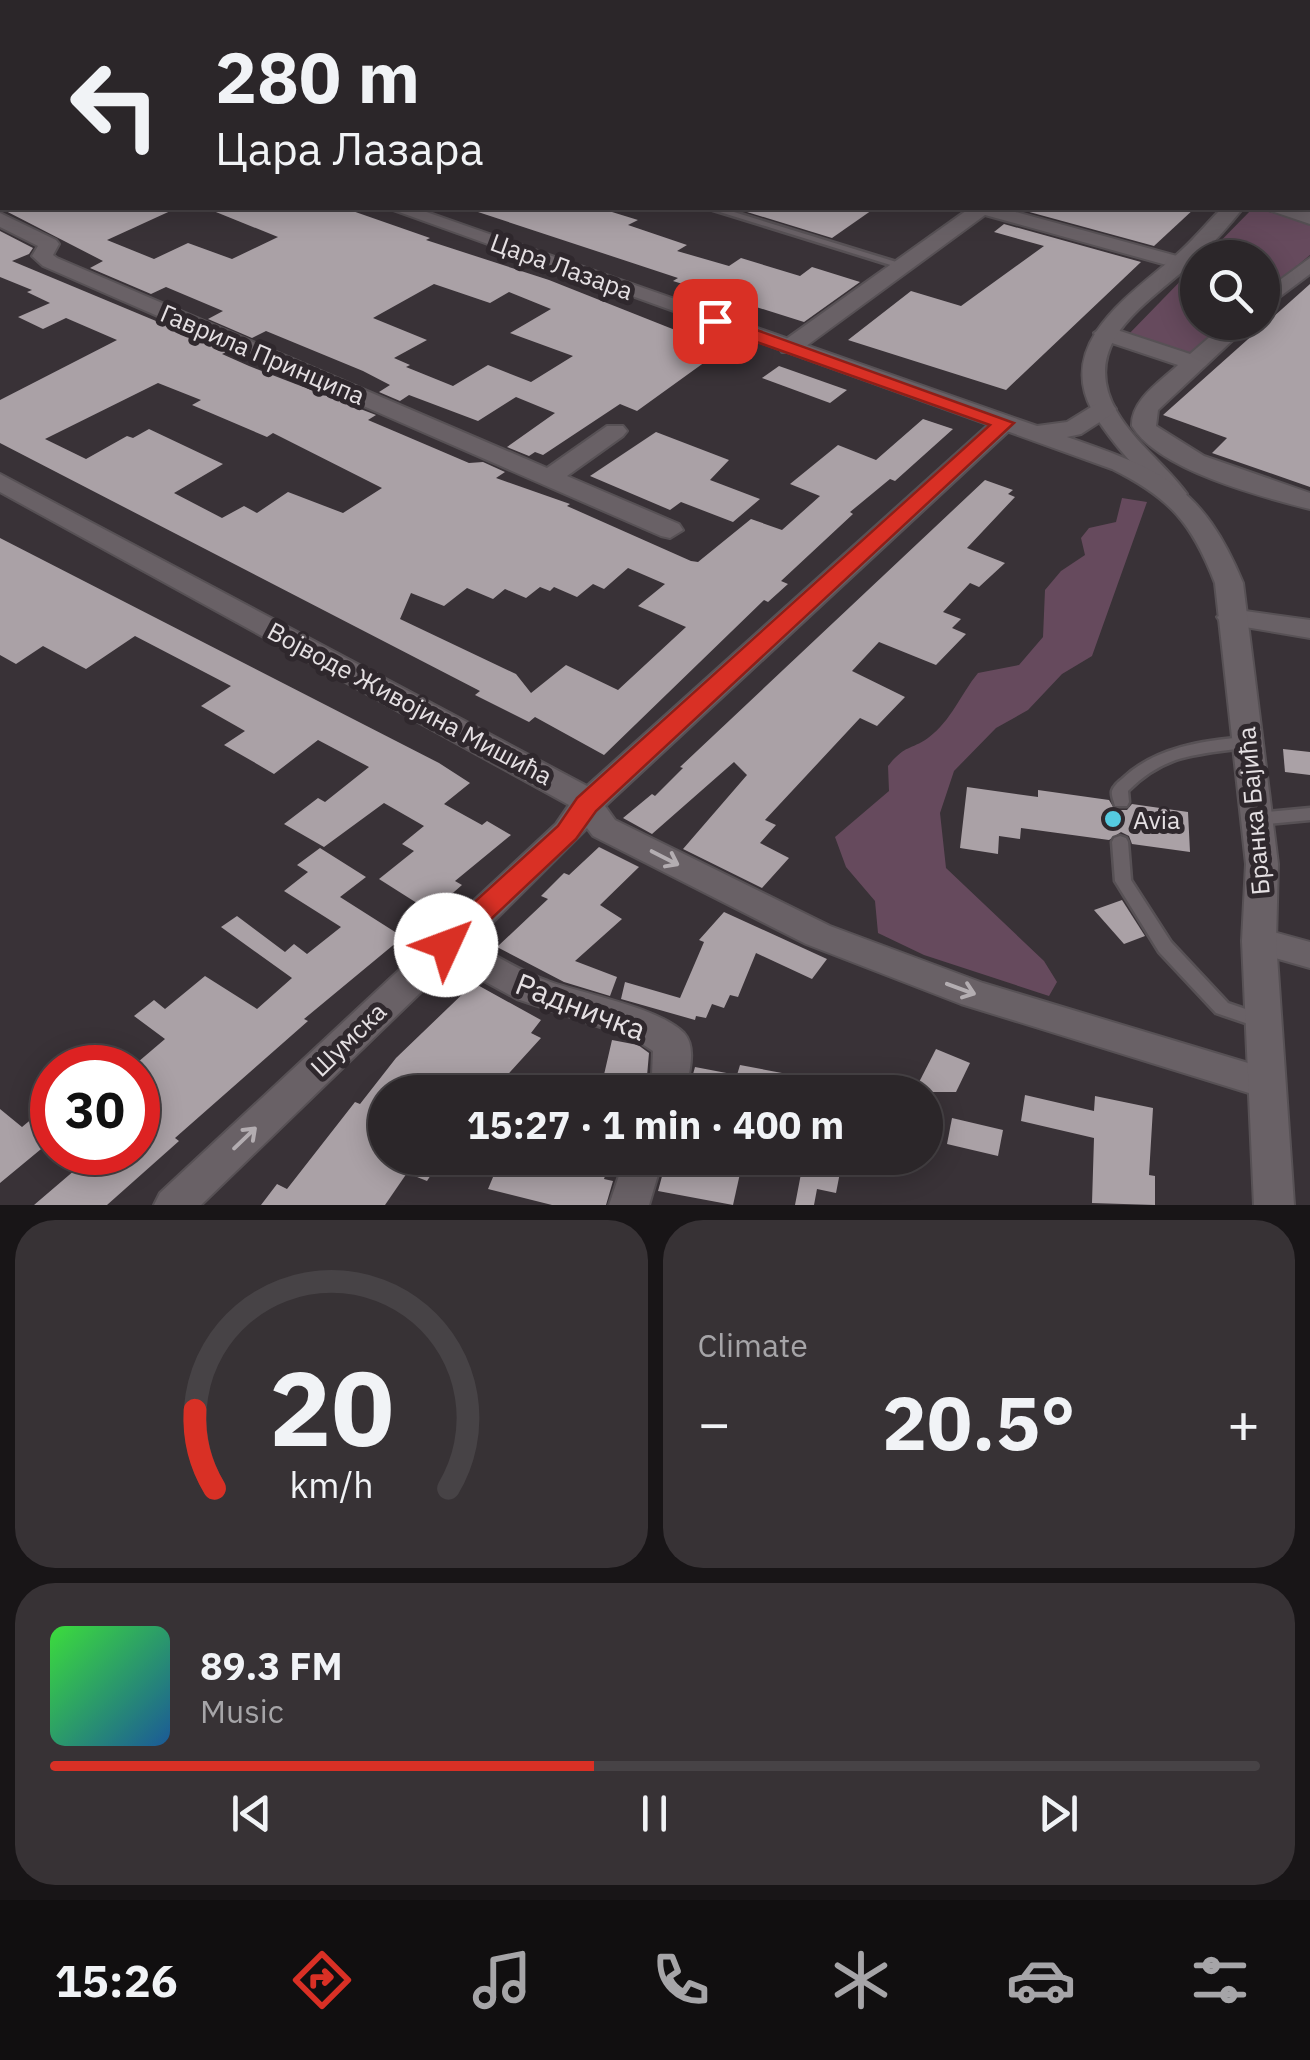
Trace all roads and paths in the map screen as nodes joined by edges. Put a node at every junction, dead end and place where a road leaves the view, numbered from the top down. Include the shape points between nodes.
1 (404, 210) edge
2 (719, 210) edge
3 (978, 210) edge
4 (988, 210) edge
5 (1231, 210) edge
6 (1280, 210) edge
7 (1310, 218) edge
8 (0, 219) edge
9 (1203, 240) edge
10 (1180, 263) edge
11 (1180, 264) edge
12 (1310, 264) edge
13 (901, 265) junction
14 (1280, 289) edge
15 (1106, 333) junction
16 (1220, 340) edge
17 (790, 348) junction
18 (1193, 363) junction
19 (1104, 409) junction
20 (1017, 428) junction
21 (616, 431) dead end
22 (548, 478) junction
23 (0, 482) edge
24 (1174, 494) junction
25 (1310, 502) edge
26 (670, 530) dead end
27 (1231, 617) junction
28 (1310, 629) edge
29 (1248, 742) junction
30 (1121, 802) dead end
31 (586, 805) junction
32 (1310, 814) edge
33 (1257, 819) junction
34 (1120, 842) dead end
35 (1259, 941) junction
36 (446, 945) junction
37 (1310, 956) edge
38 (1266, 1023) junction
39 (671, 1075) edge
40 (1266, 1083) junction
41 (638, 1175) edge
42 (174, 1205) edge
43 (628, 1205) edge
44 (1274, 1205) edge

1 - 17 street, Цара Лазара
2 - 13 lane
3 - 13 street
4 - 10 street
5 - 9 street
6 - 7 street
8 - 22 street, Гаврила Принципа via 49,244 42,256 62,267
11 - 15 street
12 - 14 street
13 - 17 street
15 - 18 street
15 - 19 street via 1094,362
16 - 18 street
17 - 20 street, Цара Лазара
18 - 25 street via 1147,407 1145,429 1183,457
19 - 20 street via 1073,429
19 - 24 street, Бранка Бајића
20 - 24 street, Цара Лазара via 1120,464
20 - 31 street, Шумска
21 - 22 street
22 - 26 street, Гаврила Принципа
23 - 31 street, Војводе Живојина Мишића via 555,781
24 - 27 street, Бранка Бајића via 1217,553
27 - 28 street
27 - 29 street, Бранка Бајића
29 - 30 lane via 1200,744 1131,776 1120,790
29 - 33 street, Бранка Бајића
31 - 36 street, Шумска via 567,832
31 -> 40 street, Војводе Живојина Мишића via 604,828 818,935 974,994
32 - 33 lane
33 - 35 street, Бранка Бајића
34 - 38 lane via 1123,881 1166,947 1222,1008
35 - 37 street
35 - 38 street, Бранка Бајића
36 - 39 street, Радничка via 530,989 646,1028 672,1044
42 -> 36 street, Шумска
38 - 40 street, Бранка Бајића
40 - 44 street, Бранка Бајића
41 - 43 street

